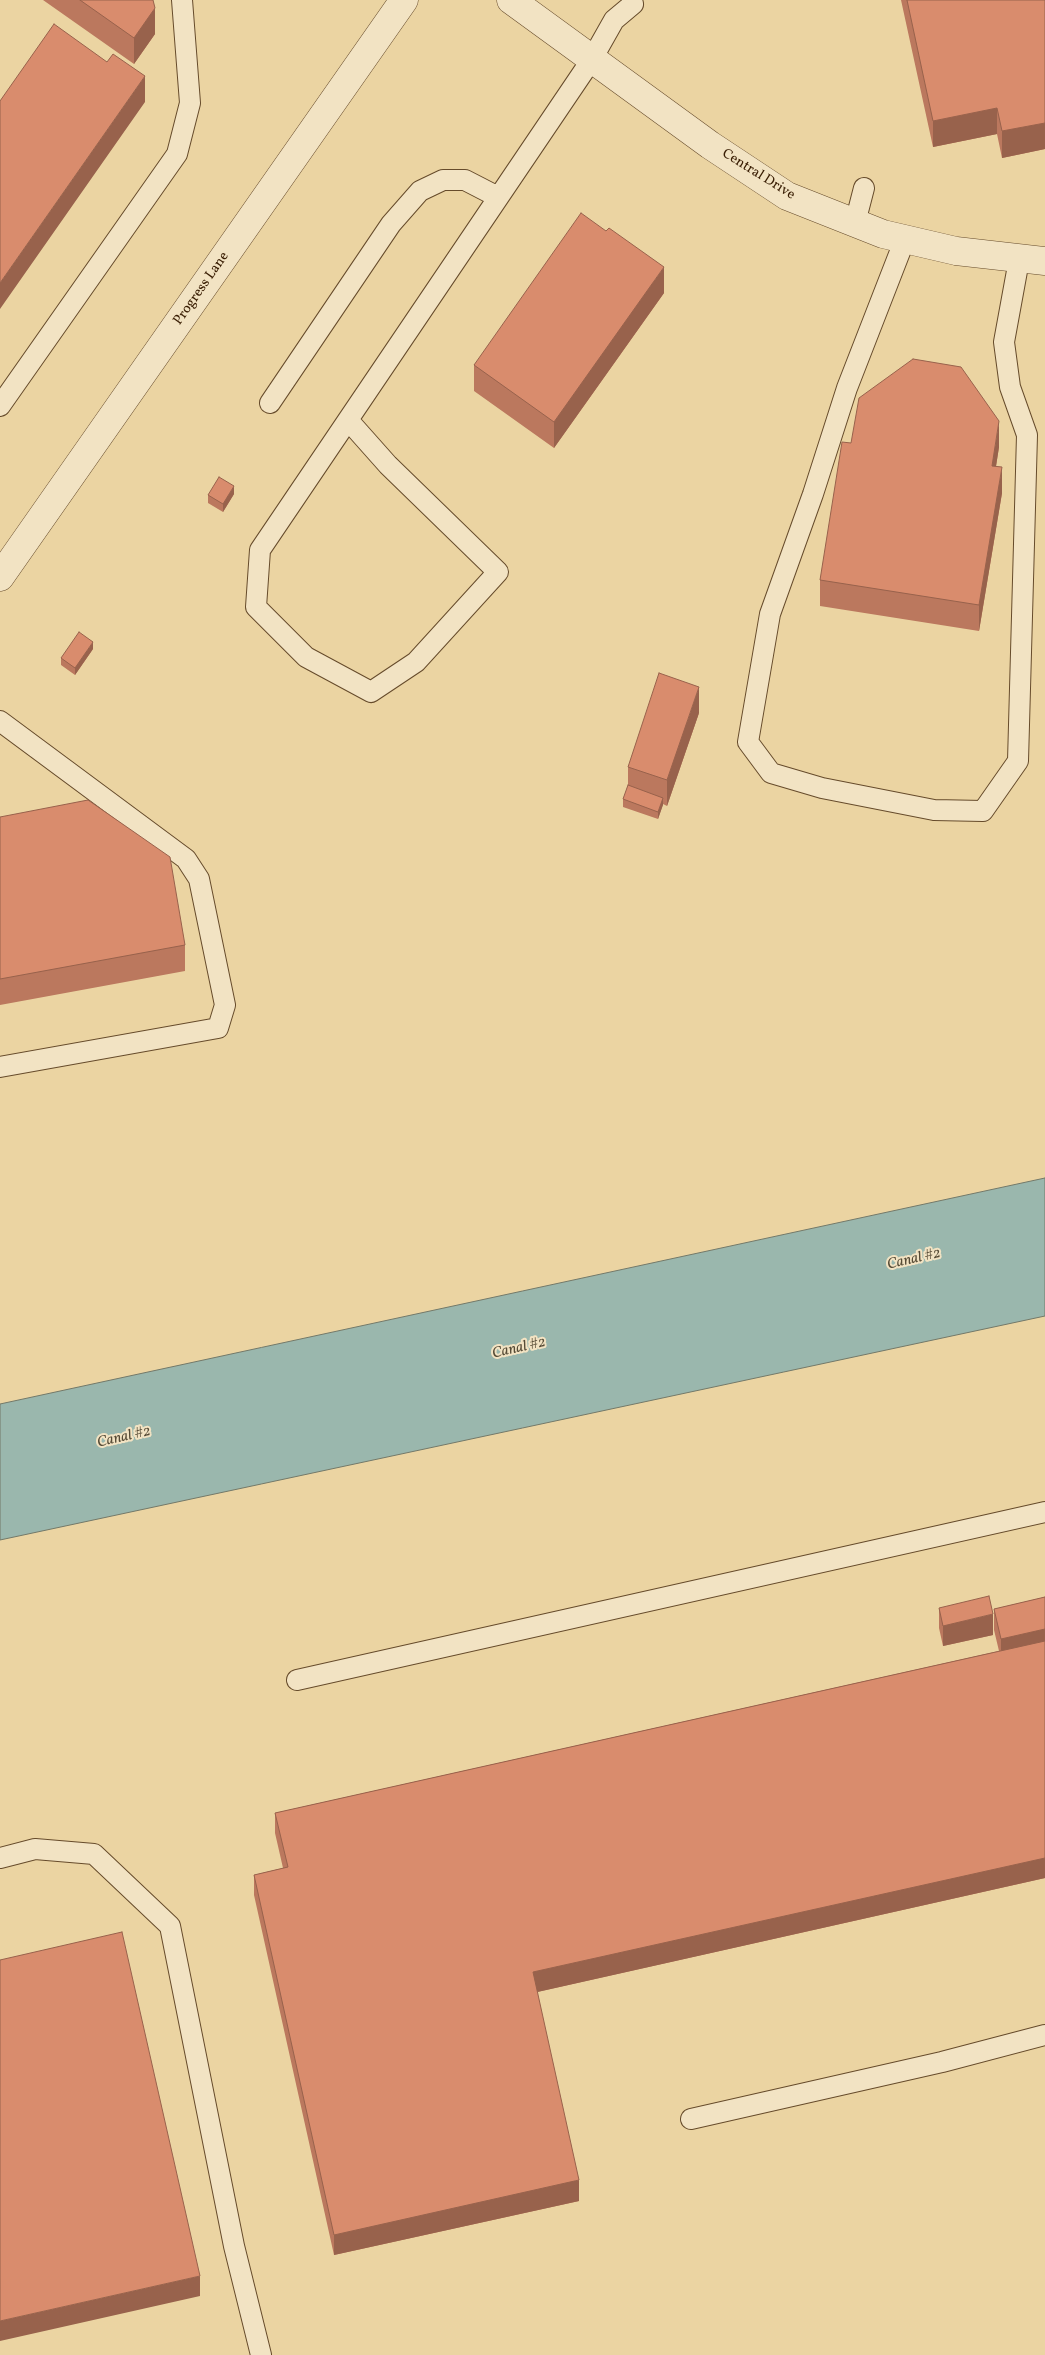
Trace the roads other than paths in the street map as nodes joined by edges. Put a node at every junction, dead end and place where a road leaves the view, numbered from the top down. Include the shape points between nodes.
1 (182, 0) edge
2 (404, 0) edge
3 (511, 0) edge
4 (632, 0) edge
5 (592, 59) junction
6 (864, 188) dead end
7 (498, 197) junction
8 (855, 223) junction
9 (905, 239) junction
10 (1032, 261) edge
11 (270, 403) dead end
12 (0, 406) edge
13 (348, 420) junction
14 (0, 577) edge
15 (4, 731) edge
16 (0, 1067) edge
17 (1045, 1512) edge
18 (297, 1680) dead end
19 (0, 1858) edge
20 (1045, 2035) edge
21 (691, 2119) dead end
22 (260, 2355) edge

1 - 12 lane via 190,103 177,154
2 - 14 street, Progress Lane
3 - 5 street, Central Drive
4 - 5 lane via 632,4 614,20
5 - 7 lane
5 - 8 street, Central Drive via 710,145 787,196
6 - 8 lane
7 - 11 lane via 465,180 443,180 420,191 391,224
7 - 13 lane
8 - 9 street, Central Drive
9 - 10 street, Central Drive via 956,251
9 - 10 lane via 854,370 770,614 748,742 771,774 822,788 934,810 982,811 1018,762 1027,435 1010,387 1004,342
13 - 13 lane via 260,550 256,607 306,657 372,692 416,662 498,572 388,465
15 - 16 lane via 186,859 199,879 225,1005 218,1028
17 - 18 lane
19 - 22 lane via 35,1850 94,1854 170,1926 234,2246
20 - 21 lane

